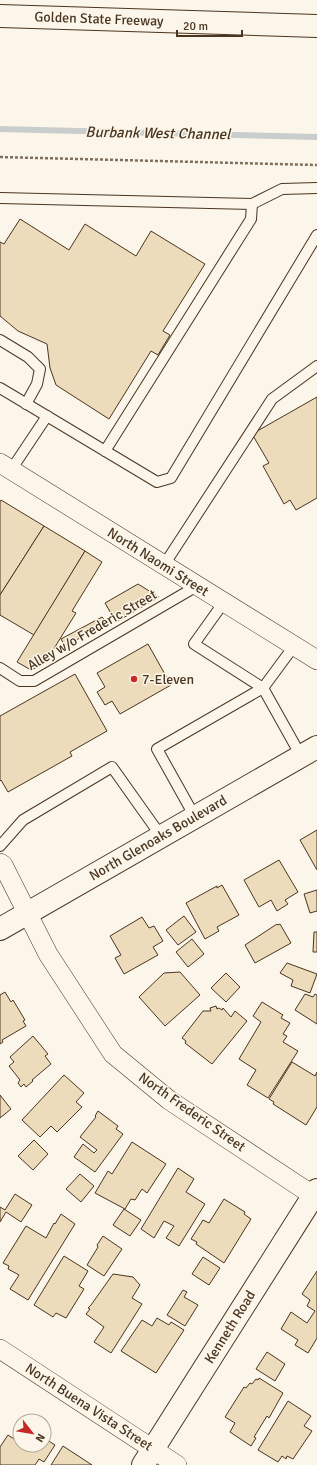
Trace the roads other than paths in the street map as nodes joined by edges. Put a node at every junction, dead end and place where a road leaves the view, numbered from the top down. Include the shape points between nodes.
1 (0, 16) edge
2 (317, 26) edge
3 (317, 188) edge
4 (0, 198) edge
5 (252, 204) junction
6 (317, 235) edge
7 (0, 340) edge
8 (317, 366) edge
9 (0, 388) edge
10 (26, 404) junction
11 (46, 416) junction
12 (105, 451) junction
13 (6, 467) edge
14 (164, 565) junction
15 (197, 586) junction
16 (224, 602) junction
17 (294, 646) junction
18 (317, 660) edge
19 (0, 668) edge
20 (263, 688) junction
21 (309, 751) edge
22 (195, 817) junction
23 (161, 836) junction
24 (0, 846) edge
25 (0, 864) edge
26 (26, 914) junction
27 (0, 929) edge
28 (316, 1195) edge
29 (0, 1348) edge
30 (148, 1457) edge
31 (177, 1465) edge

1 - 2 main road, Golden State Freeway
3 - 5 lane via 282,189
4 - 5 lane
5 - 12 lane via 251,219
6 - 12 lane via 172,478 157,482
7 - 10 lane via 28,357 40,370 37,384
8 - 14 lane via 272,399
9 - 10 lane
10 - 11 lane
11 - 12 lane
11 - 13 lane
13 - 14 street, North Naomi Street
14 - 15 street, North Naomi Street
15 - 16 street, North Naomi Street
15 - 19 lane, Alley w/o Frederic Street via 34,682 20,681
16 - 17 street, North Naomi Street
16 - 20 lane via 194,644
17 - 18 street, North Naomi Street
17 - 20 lane
20 - 21 lane
20 - 22 lane via 157,749
21 - 22 main road, North Glenoaks Boulevard
22 - 23 main road, North Glenoaks Boulevard
23 - 24 lane via 112,766 23,820
23 - 26 main road, North Glenoaks Boulevard
25 - 26 street, North Frederic Street
26 - 27 main road, North Glenoaks Boulevard
26 - 28 street, North Frederic Street via 48,954 113,1054 169,1100
28 - 30 main road, Kenneth Road
29 - 30 street, North Buena Vista Street
30 - 31 street, North Buena Vista Street

